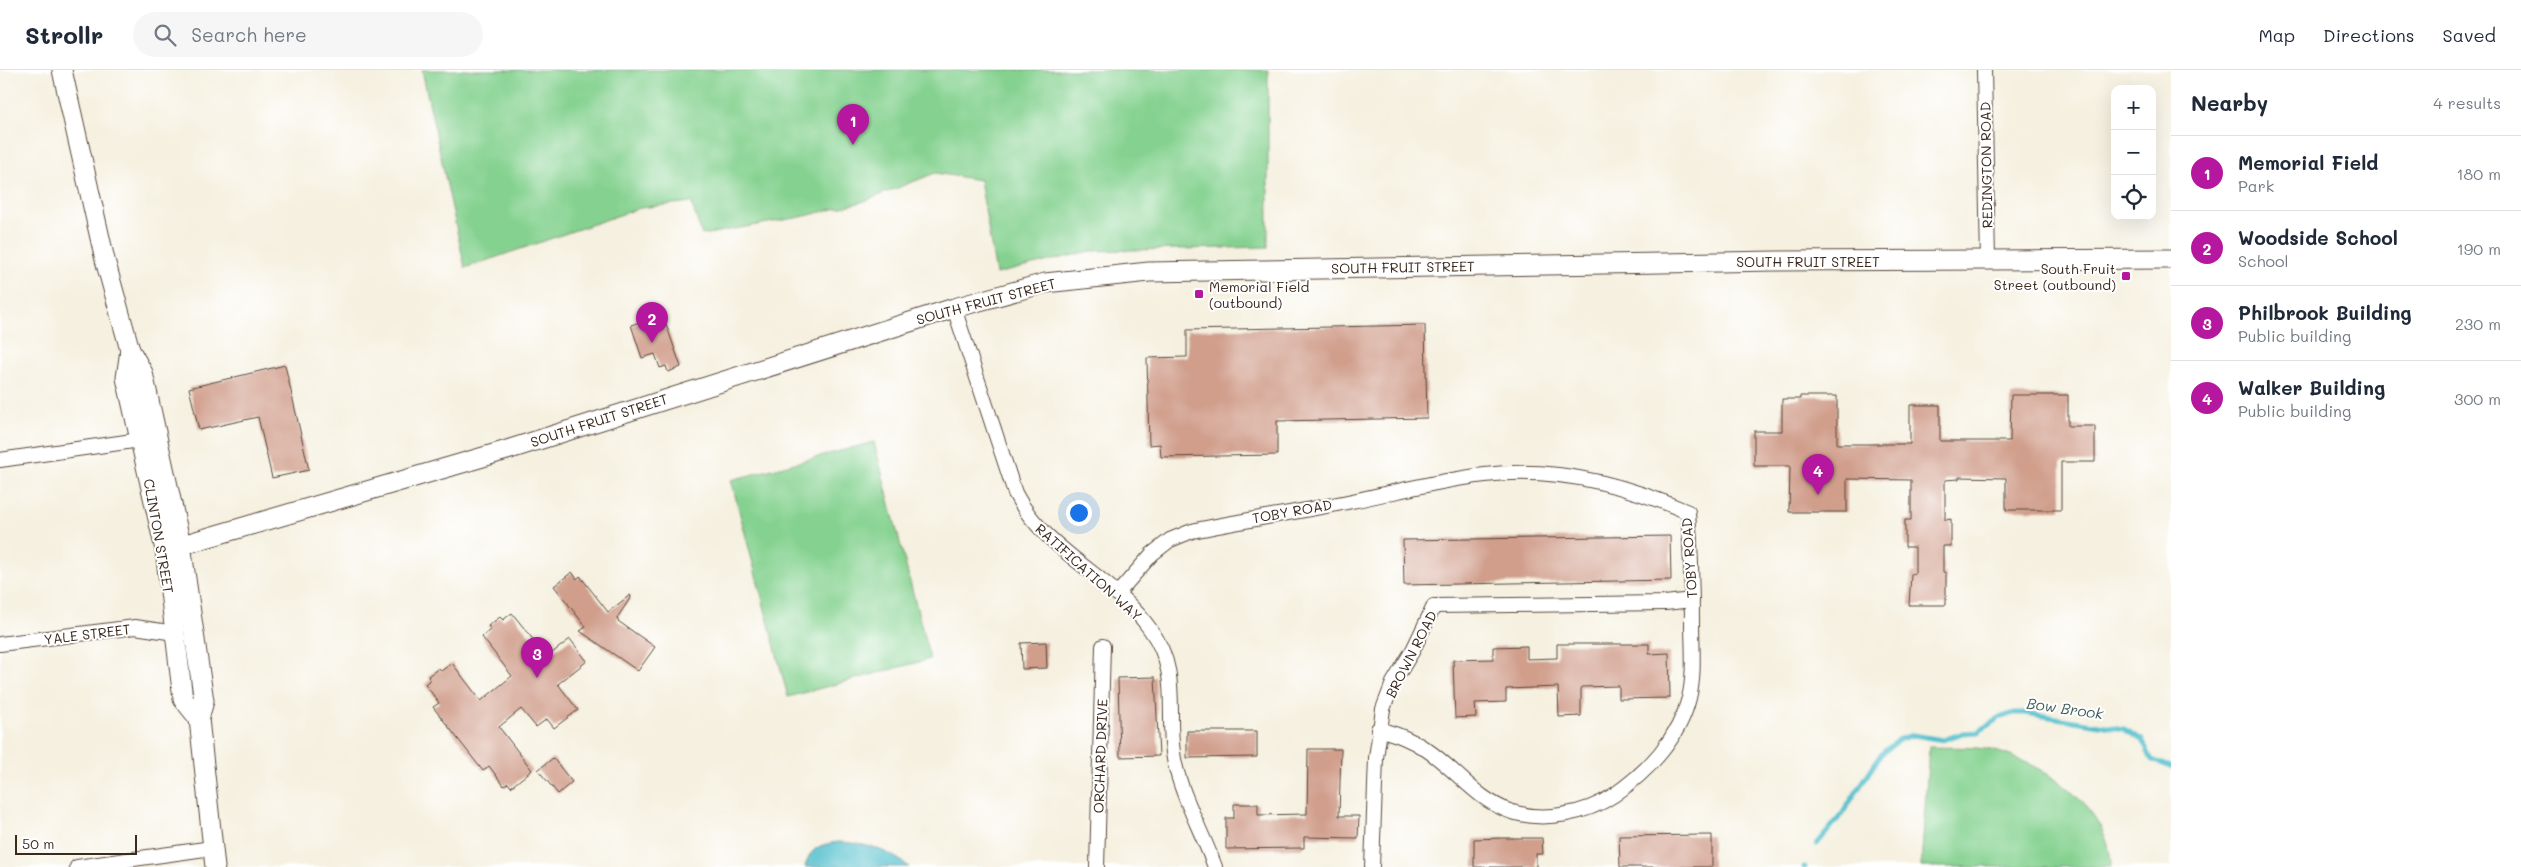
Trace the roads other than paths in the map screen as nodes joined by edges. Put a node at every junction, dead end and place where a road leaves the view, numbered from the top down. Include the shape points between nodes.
1 (62, 70) edge
2 (1984, 70) edge
3 (2171, 259) edge
4 (1988, 260) junction
5 (954, 308) junction
6 (130, 350) junction
7 (140, 440) junction
8 (0, 460) edge
9 (173, 548) junction
10 (1117, 594) junction
11 (1692, 600) junction
12 (175, 633) junction
13 (0, 644) edge
14 (1103, 646) dead end
15 (198, 719) junction
16 (1378, 728) junction
17 (212, 848) junction
18 (77, 867) edge
19 (215, 867) edge
20 (1098, 867) edge
21 (1215, 867) edge
22 (1372, 867) edge

1 - 6 street, CLINTON STREET via 105,260
2 - 4 street, REDINGTON ROAD
3 - 4 street, SOUTH FRUIT STREET
4 - 5 street, SOUTH FRUIT STREET via 1149,272 1045,283
5 - 9 street, SOUTH FRUIT STREET via 507,450
5 - 10 street, RATIFICATION WAY via 1023,509 1048,536
6 - 7 street, CLINTON STREET via 126,378
6 - 9 street, CLINTON STREET via 144,373
7 - 8 street
7 - 9 street, CLINTON STREET
9 - 12 street, CLINTON STREET
9 - 15 street, CLINTON STREET via 204,701
10 - 11 street, TOBY ROAD via 1152,554 1170,540 1192,531 1445,480 1520,473 1553,474 1618,486 1688,512
10 - 21 street, RATIFICATION WAY via 1137,612 1162,647 1170,670 1175,764
11 - 16 street, BROWN ROAD via 1434,606 1393,683
11 - 16 street, TOBY ROAD via 1692,678 1684,716 1652,763 1624,788 1590,808 1553,816 1514,812 1496,806 1475,792 1428,750
12 - 13 street, YALE STREET via 136,627
12 - 15 street, CLINTON STREET via 183,699
14 - 20 street, ORCHARD DRIVE
15 - 17 street, CLINTON STREET
16 - 22 street, BROWN ROAD
17 - 18 street
17 - 19 street, CLINTON STREET

